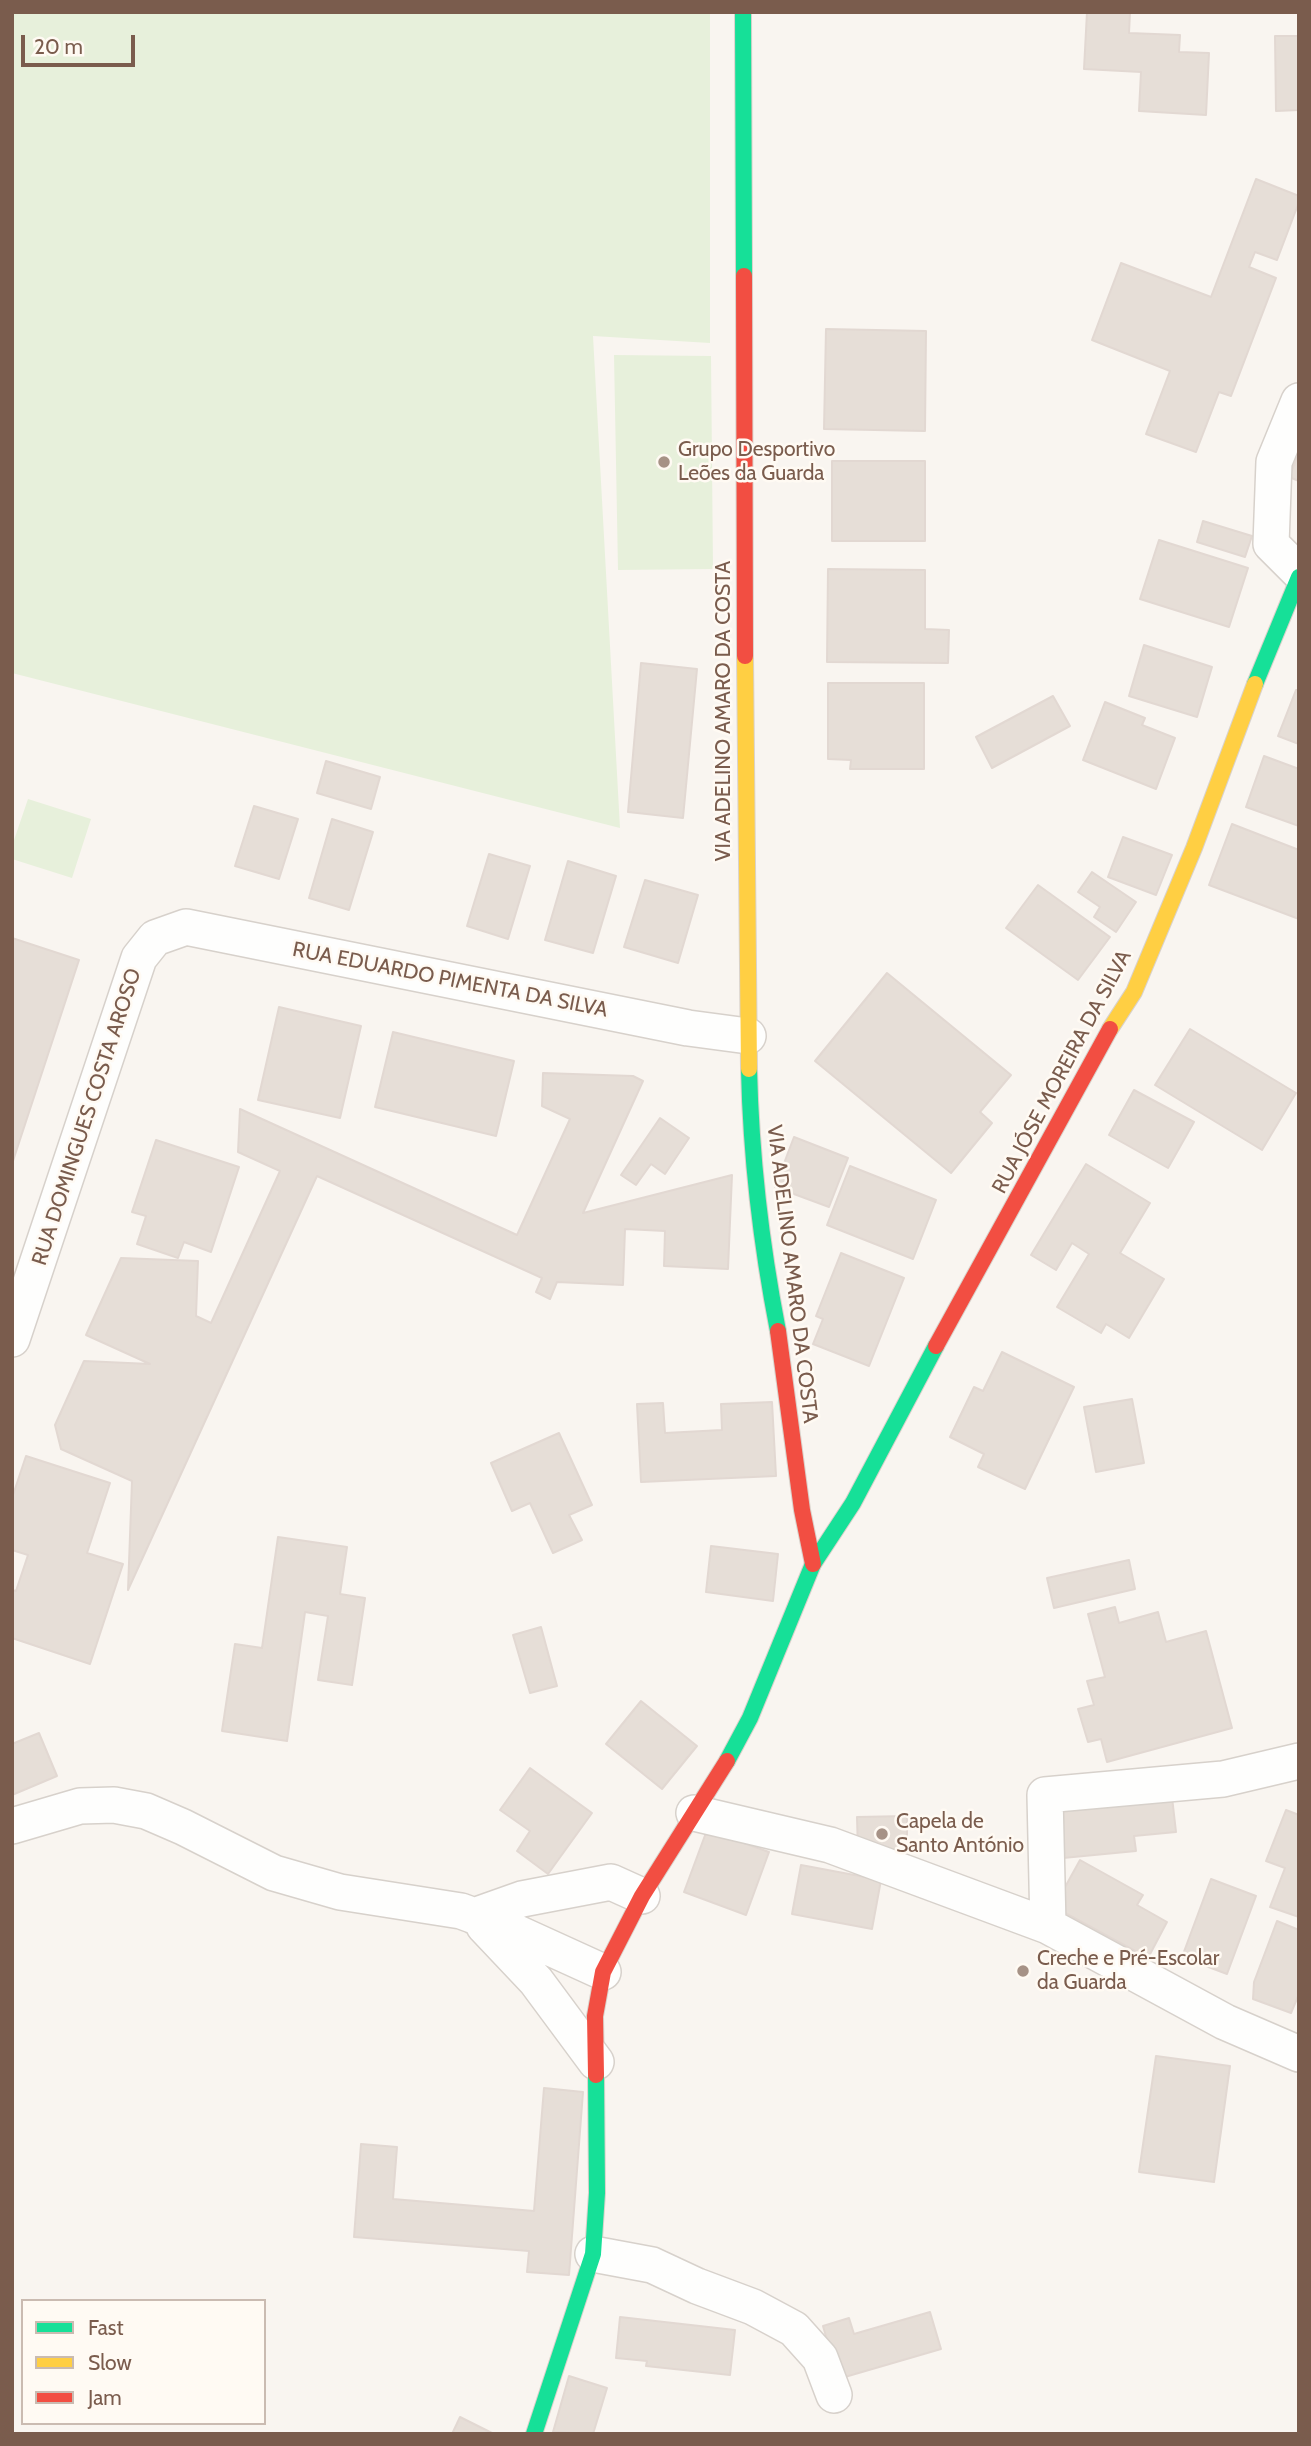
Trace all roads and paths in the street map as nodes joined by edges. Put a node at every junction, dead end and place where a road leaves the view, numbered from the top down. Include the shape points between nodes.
1 (743, 12) edge
2 (1299, 401) edge
3 (1299, 575) edge
4 (155, 939) joint
5 (748, 1036) junction
6 (12, 1339) edge
7 (813, 1564) junction
8 (1299, 1761) edge
9 (694, 1812) junction
10 (12, 1826) edge
11 (642, 1896) junction
12 (474, 1916) junction
13 (1048, 1926) junction
14 (603, 1972) junction
15 (1299, 2054) edge
16 (596, 2062) junction
17 (593, 2253) junction
18 (834, 2395) dead end
19 (534, 2434) edge

1 - 5 main road, VIA ADELINO AMARO DA COSTA
2 - 3 street via 1274,462 1271,544
3 - 7 main road, RUA JÓSE MOREIRA DA SILVA via 1134,992 950,1319 853,1503
4 - 5 street, RUA EDUARDO PIMENTA DA SILVA via 186,927 688,1028
4 - 6 street, RUA DOMINGUES COSTA AROSO via 139,958
5 - 7 main road, VIA ADELINO AMARO DA COSTA via 757,1203
7 - 9 main road via 750,1718
8 - 13 street via 1223,1779 1045,1795
9 - 11 main road
9 - 13 street via 830,1845
10 - 12 street via 80,1806 114,1805 146,1811 274,1873 340,1892
11 - 12 street via 611,1882 522,1899
11 - 14 main road
12 - 14 street
12 - 16 street via 536,1981
13 - 15 street via 1225,2022
14 - 16 main road via 595,2016
16 - 17 main road
17 - 18 street via 652,2265 794,2329 820,2358
17 - 19 main road

